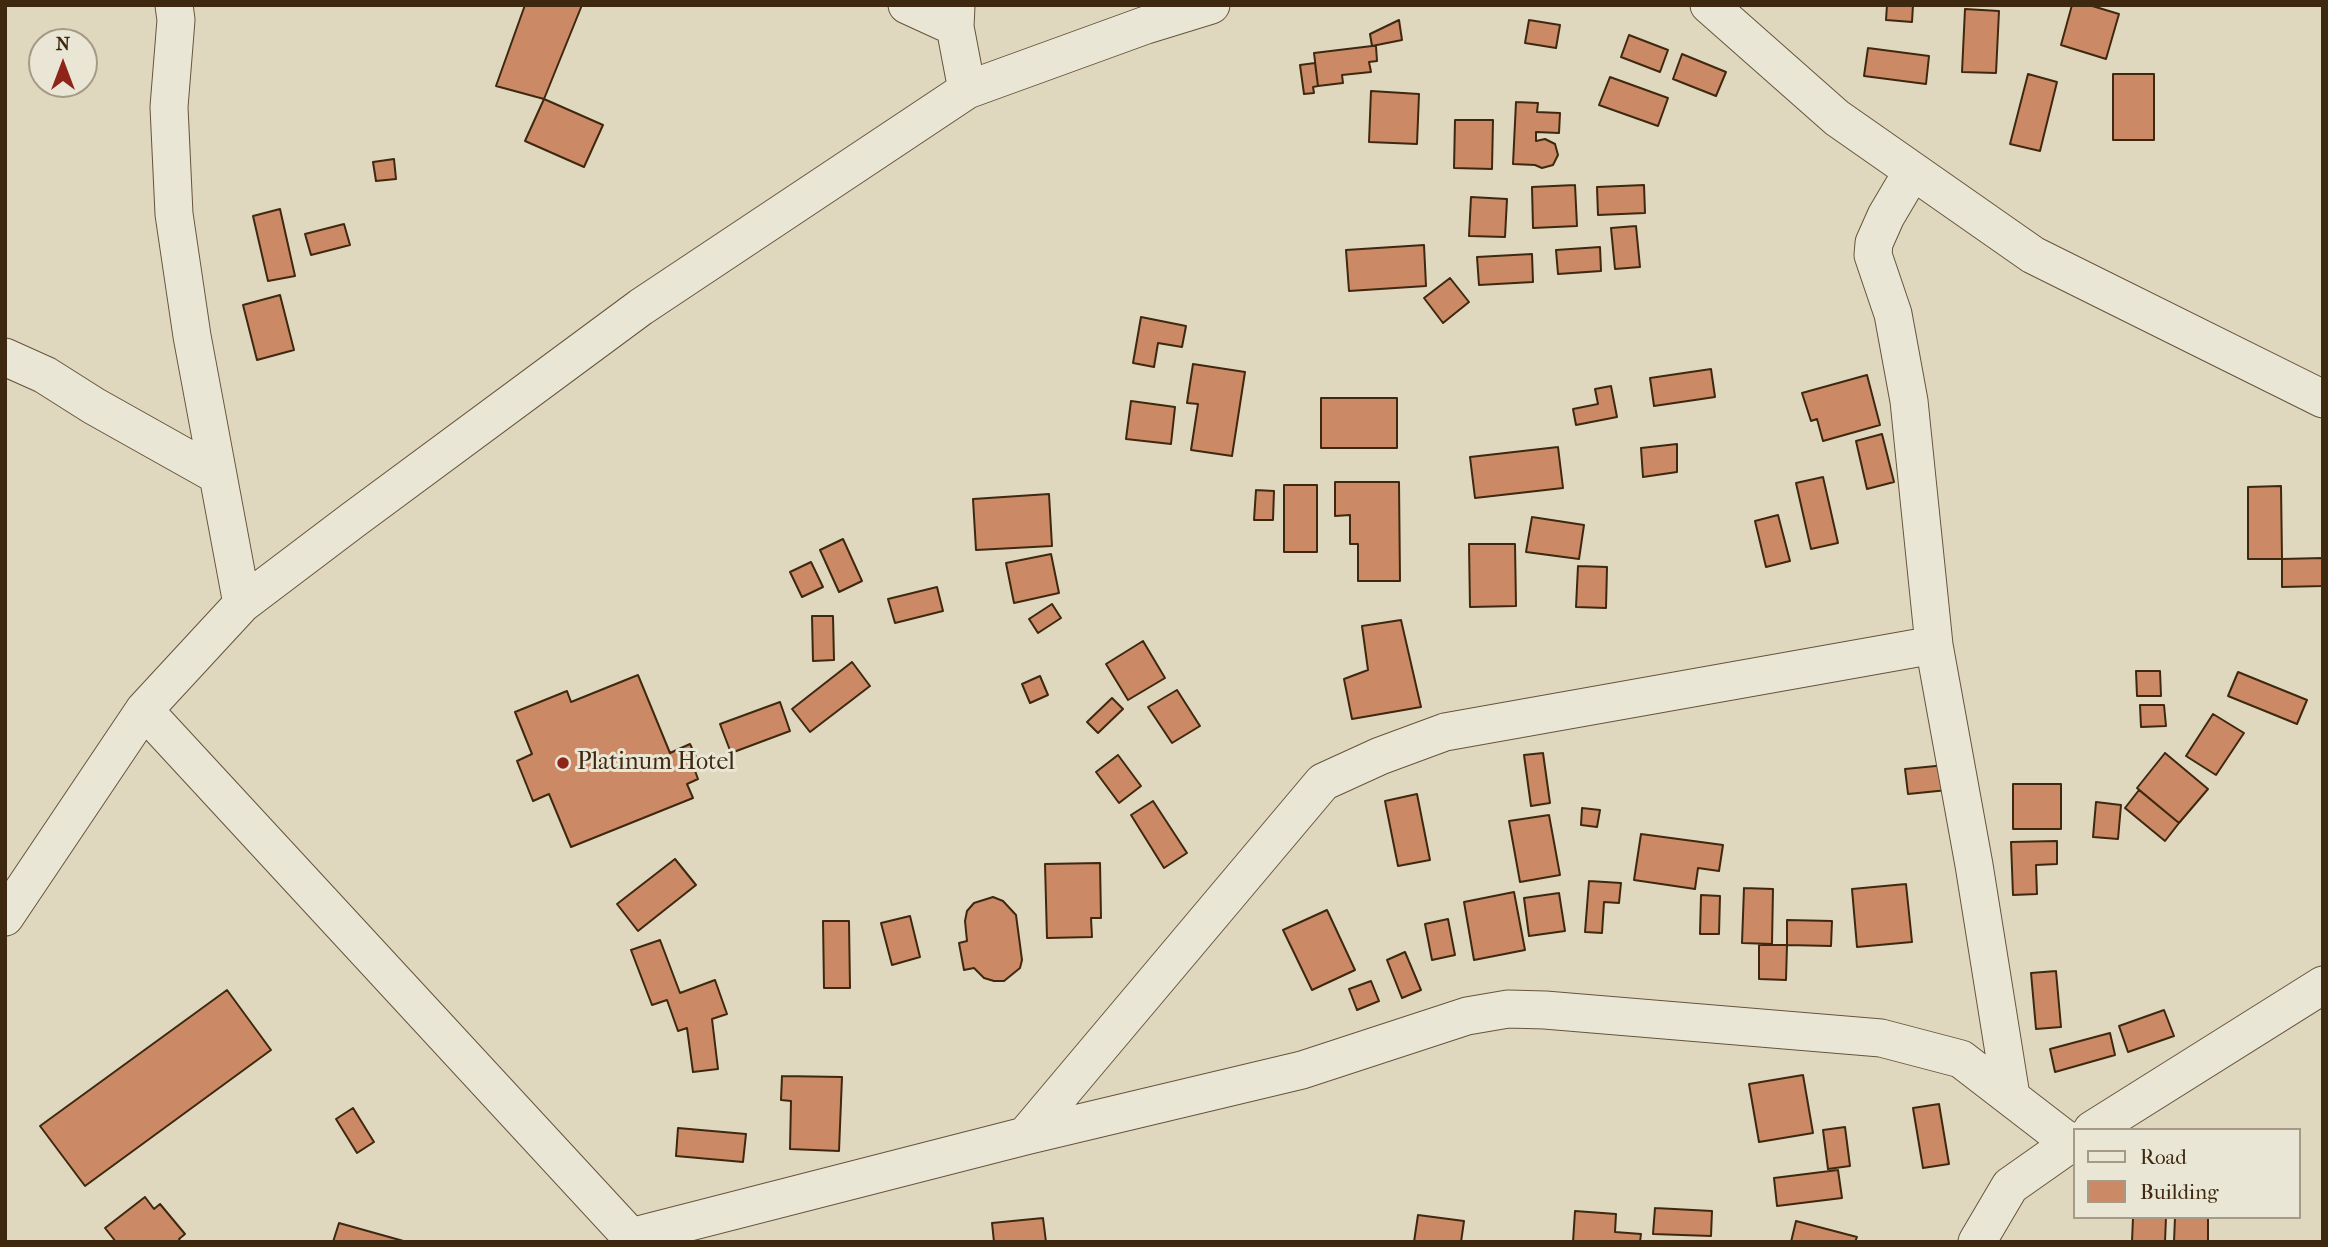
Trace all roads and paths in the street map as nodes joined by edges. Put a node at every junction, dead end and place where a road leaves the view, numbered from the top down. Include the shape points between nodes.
1 (174, 5) edge
2 (907, 5) edge
3 (1211, 5) edge
4 (1709, 5) edge
5 (956, 16) edge
6 (967, 90) junction
7 (1912, 172) junction
8 (5, 357) edge
9 (2323, 399) edge
10 (217, 475) junction
11 (242, 604) junction
12 (1934, 645) junction
13 (144, 710) junction
14 (5, 917) edge
15 (2323, 985) edge
16 (2011, 1096) junction
17 (2095, 1128) edge
18 (2072, 1134) edge
19 (1025, 1136) junction
20 (2072, 1143) edge
21 (631, 1240) edge
22 (1977, 1242) edge

1 - 10 street via 169,107 174,214
2 - 5 street
3 - 6 street
4 - 7 street via 1837,118
5 - 6 street
6 - 11 street via 641,307
7 - 9 street via 2033,255
7 - 12 street via 1880,230 1873,256 1892,314 1909,401
8 - 10 street via 45,375
10 - 11 street
11 - 13 street
12 - 16 street
12 - 19 street via 1445,732 1323,782
13 - 14 street
13 - 21 street
15 - 17 street
16 - 18 street
16 - 19 street via 1961,1059 1881,1038 1508,1009 1467,1016 1302,1070
19 - 21 street
20 - 22 street via 2010,1186

